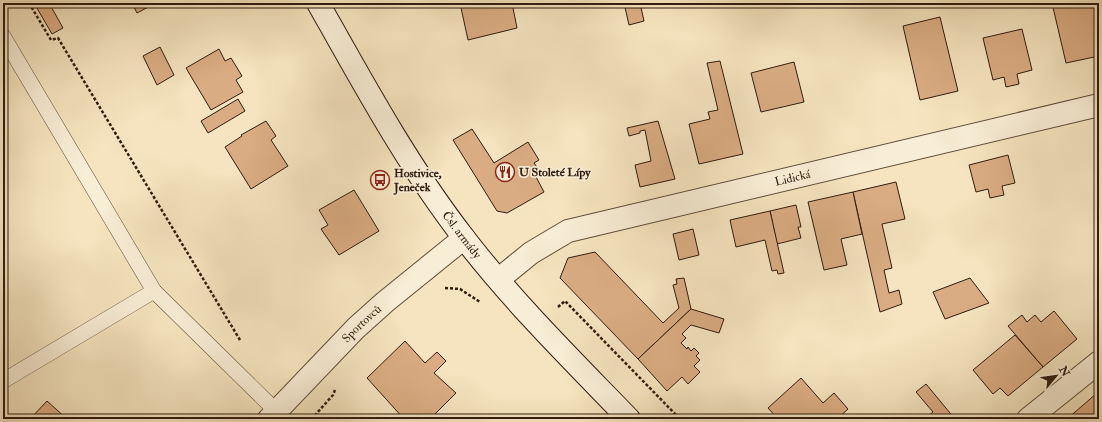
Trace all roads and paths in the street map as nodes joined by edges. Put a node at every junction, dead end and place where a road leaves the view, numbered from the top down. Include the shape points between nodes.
1 (29, 3) edge
2 (318, 3) edge
3 (3, 36) edge
4 (1099, 105) edge
5 (464, 238) junction
6 (499, 279) junction
7 (154, 292) junction
8 (240, 341) dead end
9 (1099, 362) edge
10 (3, 380) edge
11 (272, 415) edge
12 (629, 419) edge
13 (1028, 419) edge

1 - 8 path via 51,40 58,38
2 - 5 street, Čsl. armády via 416,170
3 - 7 lane
4 - 6 street, Lidická via 568,231 531,253
5 - 6 street, Čsl. armády
5 - 11 street, Sportovců via 384,302
6 - 12 street, Čsl. armády via 539,326
7 - 10 lane
7 - 11 lane
9 - 13 street

